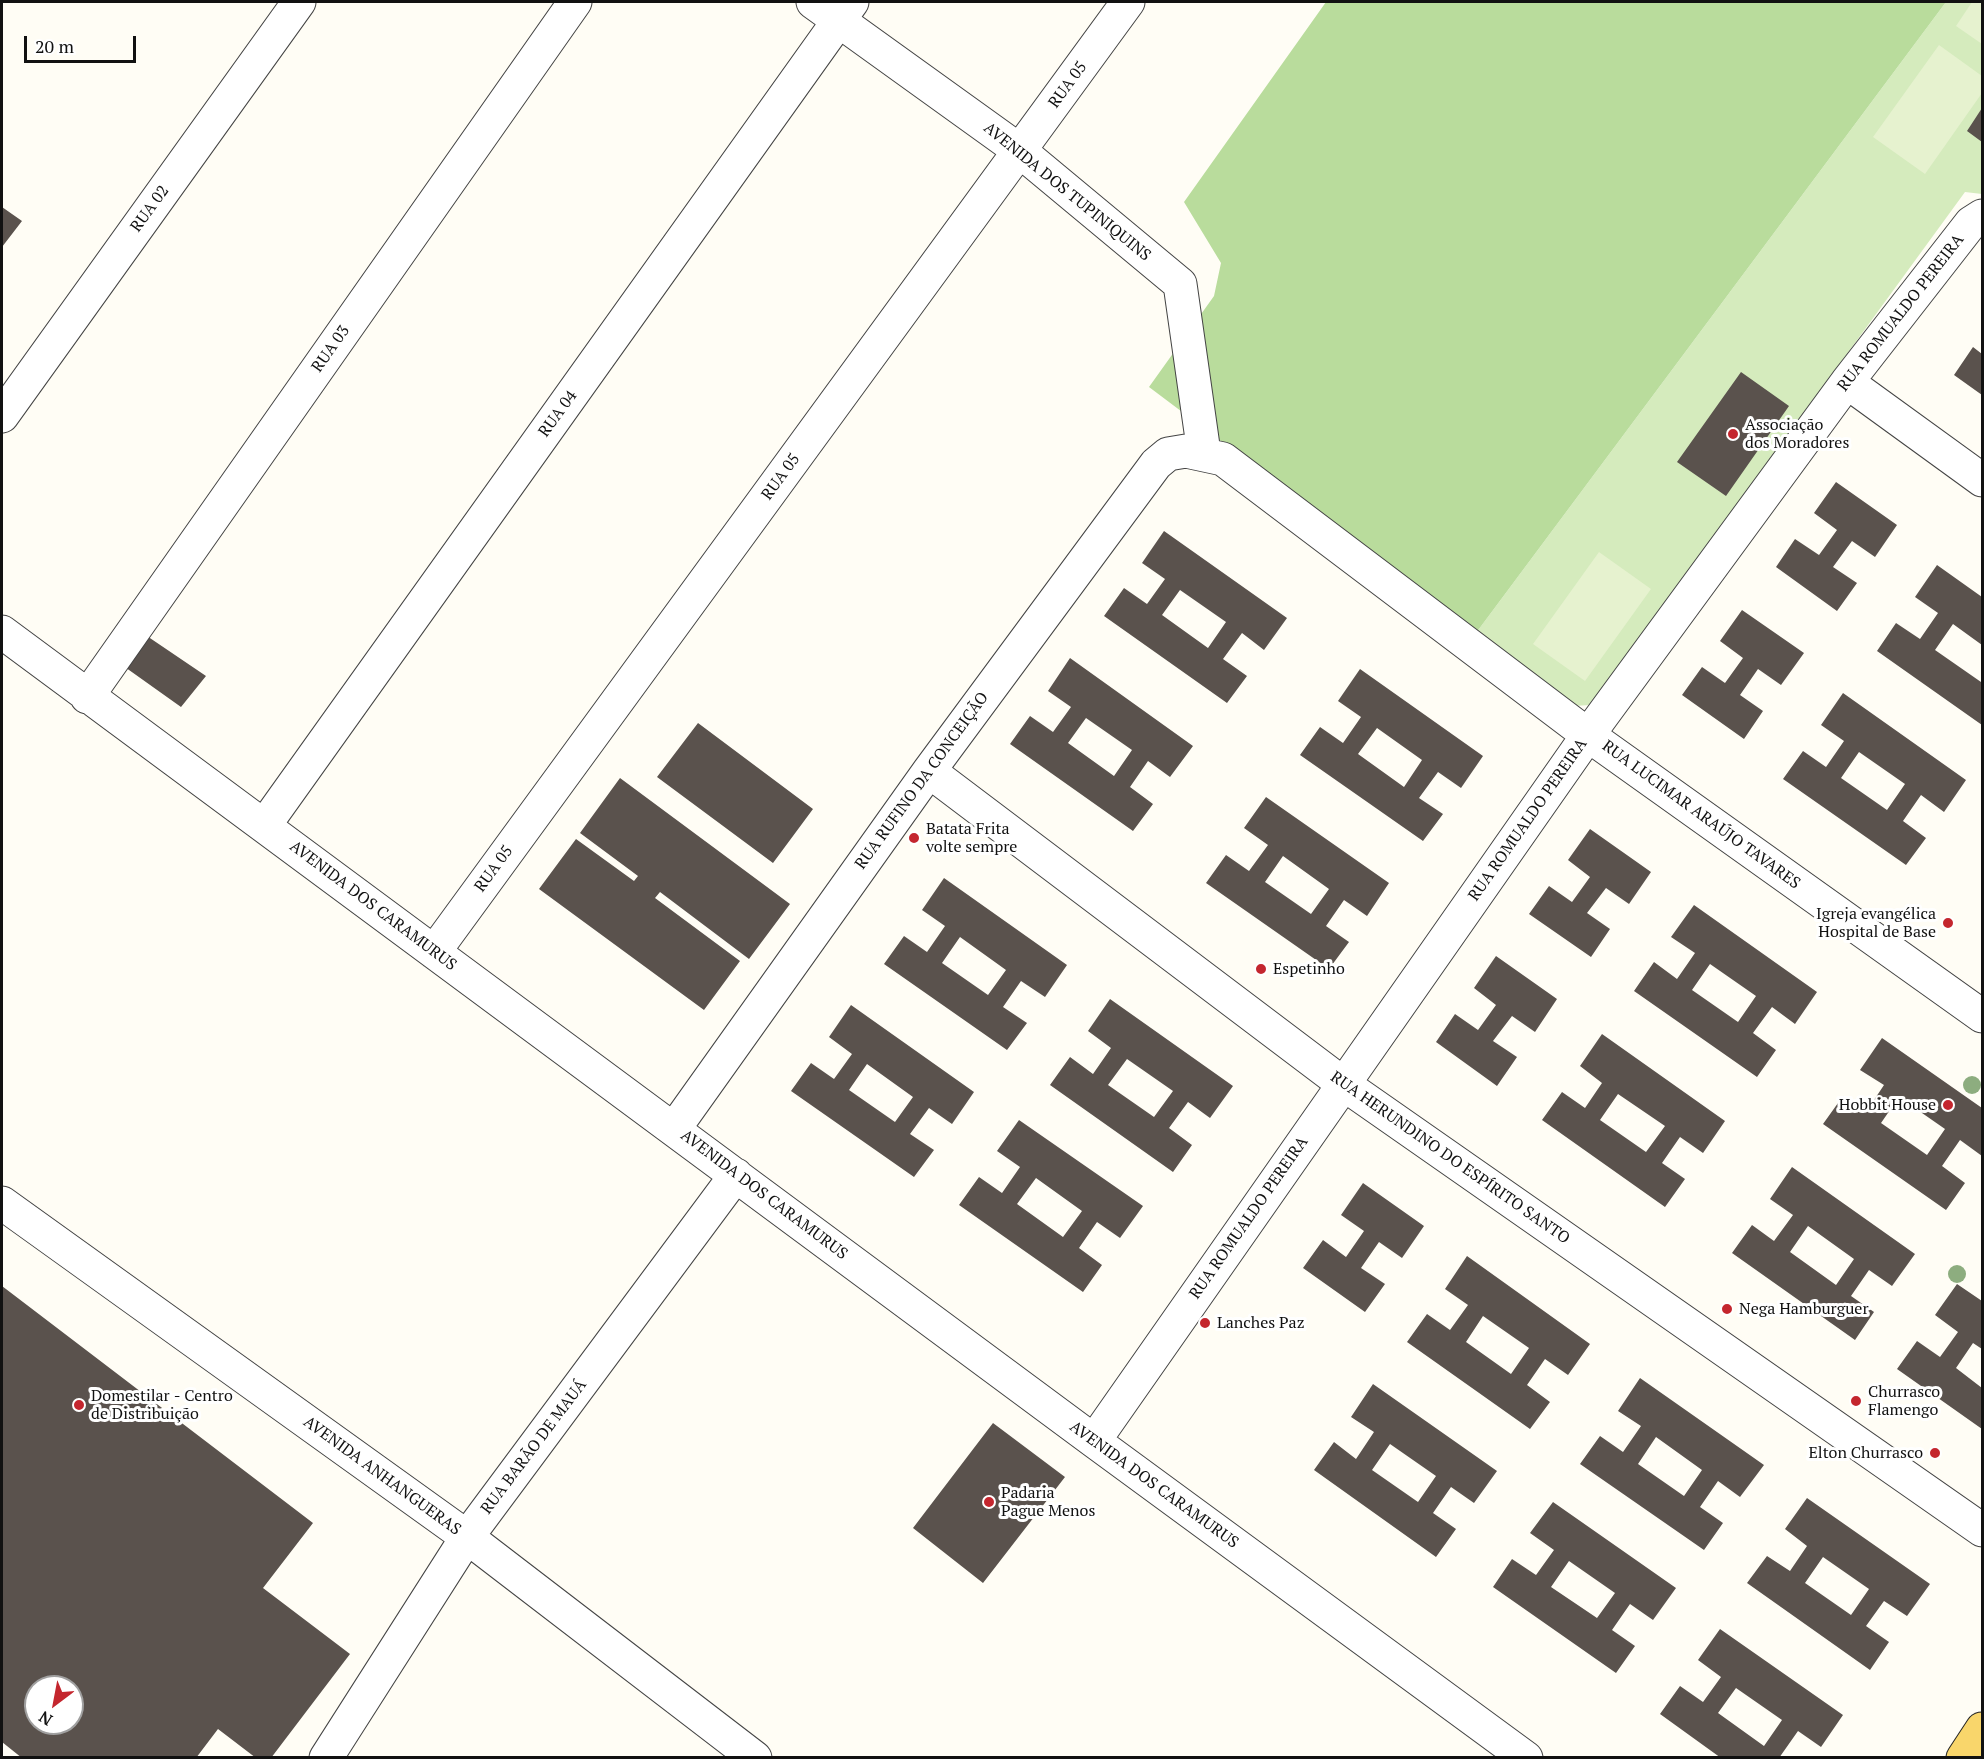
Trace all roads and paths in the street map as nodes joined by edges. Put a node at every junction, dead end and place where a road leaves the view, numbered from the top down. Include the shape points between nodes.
1 (299, 2) edge
2 (575, 2) edge
3 (1128, 2) edge
4 (835, 8) edge
5 (1020, 151) junction
6 (1983, 216) edge
7 (1847, 382) junction
8 (2, 416) edge
9 (1195, 452) junction
10 (1983, 480) edge
11 (2, 632) edge
12 (87, 697) junction
13 (1588, 735) junction
14 (929, 771) junction
15 (264, 826) junction
16 (434, 952) junction
17 (1983, 1016) edge
18 (1342, 1083) junction
19 (674, 1129) junction
20 (736, 1175) junction
21 (2, 1203) edge
22 (1094, 1441) junction
23 (1983, 1530) edge
24 (467, 1537) junction
25 (1983, 1729) edge
26 (326, 1758) edge
27 (755, 1758) edge
28 (1526, 1758) edge
29 (1963, 1758) edge

1 - 8 street, RUA 02
2 - 12 street, RUA 03
3 - 5 street, RUA 05
4 - 5 street, AVENIDA DOS TUPINIQUINS
4 - 15 street, RUA 04
5 - 9 street, AVENIDA DOS TUPINIQUINS via 1180,284
5 - 16 street, RUA 05
6 - 7 street, RUA ROMUALDO PEREIRA via 1971,224
7 - 10 street
7 - 13 street, RUA ROMUALDO PEREIRA
9 - 13 street, RUA LUCIMAR ARAÚJO TAVARES via 1223,459
9 - 14 street, RUA RUFINO DA CONCEIÇÃO via 1168,454 1156,464
11 - 12 street, AVENIDA DOS CARAMURUS
12 - 15 street, AVENIDA DOS CARAMURUS
13 - 17 street, RUA LUCIMAR ARAÚJO TAVARES
13 - 18 street, RUA ROMUALDO PEREIRA
14 - 18 street, RUA HERUNDINO DO ESPÍRITO SANTO
14 - 19 street, RUA RUFINO DA CONCEIÇÃO
15 - 16 street, AVENIDA DOS CARAMURUS
16 - 19 street, AVENIDA DOS CARAMURUS
18 - 22 street, RUA ROMUALDO PEREIRA
18 - 23 street, RUA HERUNDINO DO ESPÍRITO SANTO
19 - 20 street, AVENIDA DOS CARAMURUS
20 - 22 street, AVENIDA DOS CARAMURUS
20 - 24 street, RUA BARÃO DE MAUÁ
21 - 24 street, AVENIDA ANHANGUERAS
22 - 28 street, AVENIDA DOS CARAMURUS
24 - 26 street, RUA BARÃO DE MAUÁ
24 - 27 street, AVENIDA ANHANGUERAS
25 - 29 main road

